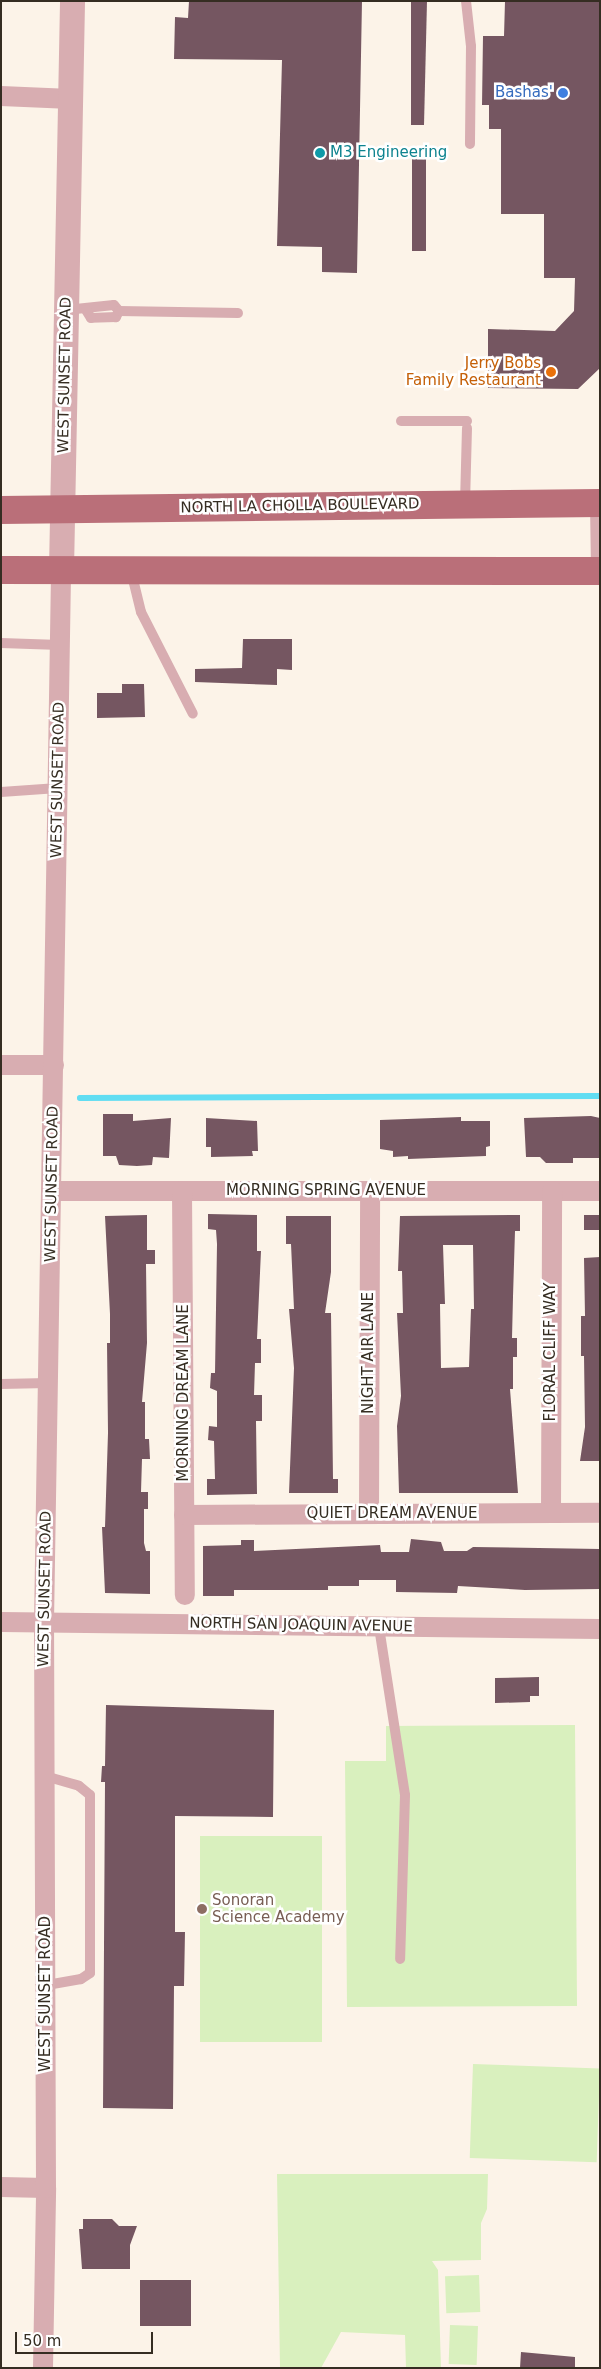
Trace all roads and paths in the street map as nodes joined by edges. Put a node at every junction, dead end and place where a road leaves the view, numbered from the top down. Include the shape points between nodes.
1 (72, 1) edge
2 (466, 1) edge
3 (1, 96) edge
4 (71, 99) junction
5 (470, 144) dead end
6 (76, 310) junction
7 (238, 313) dead end
8 (401, 421) dead end
9 (598, 503) edge
10 (465, 505) junction
11 (62, 509) junction
12 (1, 510) edge
13 (1, 570) edge
14 (61, 570) junction
15 (131, 570) junction
16 (598, 571) edge
17 (1, 643) edge
18 (60, 645) junction
19 (193, 714) dead end
20 (58, 788) junction
21 (1, 792) edge
22 (1, 1064) edge
23 (54, 1064) junction
24 (52, 1191) junction
25 (182, 1191) junction
26 (370, 1191) junction
27 (552, 1191) junction
28 (600, 1191) edge
29 (48, 1383) junction
30 (1, 1384) edge
31 (551, 1513) junction
32 (600, 1513) edge
33 (369, 1514) junction
34 (184, 1515) junction
35 (184, 1595) dead end
36 (1, 1622) edge
37 (44, 1622) junction
38 (379, 1627) junction
39 (600, 1629) edge
40 (45, 1776) junction
41 (400, 1959) dead end
42 (46, 1985) junction
43 (1, 2187) edge
44 (46, 2188) junction
45 (43, 2368) edge

1 - 4 street, WEST SUNSET ROAD
2 - 5 lane via 471,46
3 - 4 street
4 - 6 street, WEST SUNSET ROAD
6 - 7 lane via 91,318 116,317 119,311
6 - 11 street, WEST SUNSET ROAD
8 - 10 lane via 467,424
9 - 10 main road, NORTH LA CHOLLA BOULEVARD
9 - 16 lane
10 - 11 main road, NORTH LA CHOLLA BOULEVARD
11 - 12 main road, NORTH LA CHOLLA BOULEVARD
11 - 14 street, WEST SUNSET ROAD
13 - 14 main road
14 - 15 main road
14 - 18 street, WEST SUNSET ROAD
15 - 16 main road
15 - 19 lane via 140,612
17 - 18 lane
18 - 20 street, WEST SUNSET ROAD
20 - 21 lane
20 - 23 street, WEST SUNSET ROAD
22 - 23 street
23 - 24 street, WEST SUNSET ROAD
24 - 25 street, MORNING SPRING AVENUE
24 - 29 street, WEST SUNSET ROAD
25 - 26 street, MORNING SPRING AVENUE
25 - 34 street, MORNING DREAM LANE
26 - 27 street, MORNING SPRING AVENUE
26 - 33 street, NIGHT AIR LANE
27 - 28 street, MORNING SPRING AVENUE
27 - 31 street, FLORAL CLIFF WAY
29 - 30 lane
29 - 37 street, WEST SUNSET ROAD
31 - 32 street, QUIET DREAM AVENUE
31 - 33 street, QUIET DREAM AVENUE
33 - 34 street, QUIET DREAM AVENUE
34 - 35 street, MORNING DREAM LANE
36 - 37 street, NORTH SAN JOAQUIN AVENUE
37 - 38 street, NORTH SAN JOAQUIN AVENUE
37 - 40 street, WEST SUNSET ROAD
38 - 39 street, NORTH SAN JOAQUIN AVENUE
38 - 41 lane via 405,1795
40 - 42 street, WEST SUNSET ROAD
40 - 42 lane via 79,1786 90,1796 90,1973 81,1979
42 - 44 street, WEST SUNSET ROAD
43 - 44 street
44 - 45 street, WEST SUNSET ROAD

